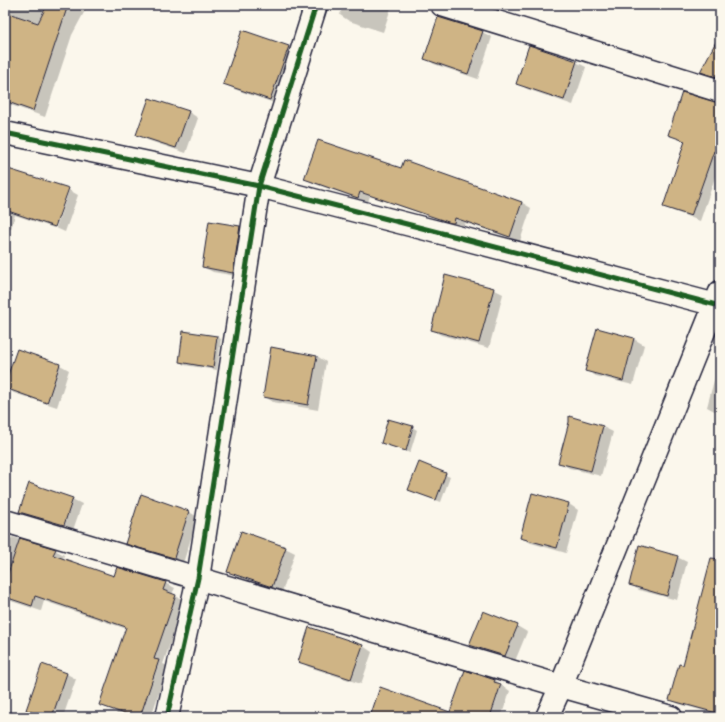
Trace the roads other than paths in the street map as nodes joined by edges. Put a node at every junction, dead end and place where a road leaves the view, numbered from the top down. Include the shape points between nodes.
1 (316, 5) edge
2 (442, 5) edge
3 (720, 91) edge
4 (5, 133) edge
5 (259, 186) junction
6 (718, 301) edge
7 (5, 521) edge
8 (198, 578) junction
9 (561, 686) junction
10 (167, 717) edge
11 (547, 717) edge
12 (671, 717) edge

1 - 5 street
2 - 3 street
4 - 5 street
5 - 6 street
5 - 8 street
6 - 9 street
7 - 8 street
8 - 9 street
8 - 10 street
9 - 11 street
9 - 12 street

